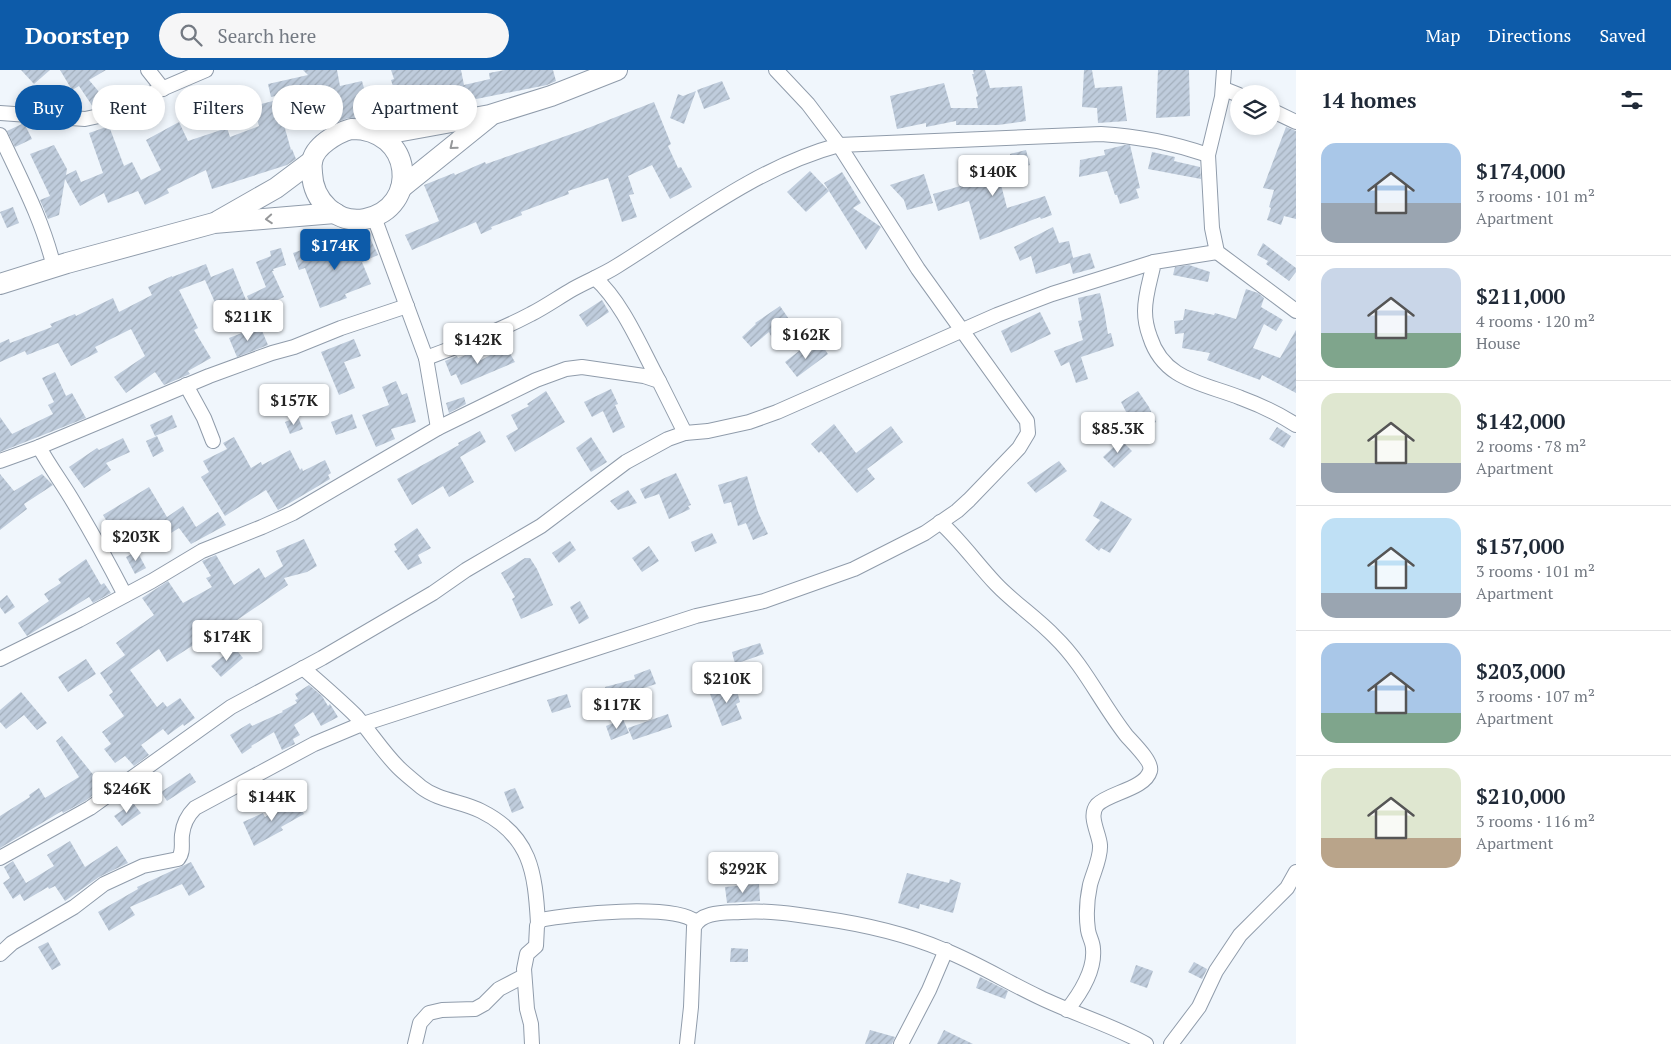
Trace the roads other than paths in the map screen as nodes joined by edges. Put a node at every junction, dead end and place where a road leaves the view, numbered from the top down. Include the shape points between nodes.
1 (148, 70) edge
2 (206, 70) edge
3 (617, 70) edge
4 (776, 70) edge
5 (1224, 70) edge
6 (160, 85) edge
7 (165, 88) edge
8 (1224, 89) junction
9 (1230, 91) edge
10 (0, 113) edge
11 (1280, 114) edge
12 (490, 115) junction
13 (92, 118) edge
14 (1296, 122) edge
15 (0, 135) edge
16 (380, 135) junction
17 (839, 145) junction
18 (1208, 155) junction
19 (312, 161) junction
20 (401, 188) junction
21 (335, 213) junction
22 (374, 217) junction
23 (214, 223) junction
24 (1217, 252) junction
25 (1154, 262) junction
26 (54, 267) junction
27 (595, 278) junction
28 (0, 284) edge
29 (407, 306) junction
30 (1296, 311) edge
31 (963, 330) junction
32 (426, 358) junction
33 (659, 381) junction
34 (186, 385) junction
35 (1296, 425) edge
36 (438, 428) junction
37 (685, 433) junction
38 (212, 441) dead end
39 (39, 447) junction
40 (0, 462) edge
41 (940, 522) junction
42 (125, 595) junction
43 (0, 659) edge
44 (303, 668) junction
45 (362, 724) junction
46 (0, 858) edge
47 (1296, 872) edge
48 (696, 922) junction
49 (538, 923) junction
50 (946, 950) junction
51 (0, 954) edge
52 (524, 976) junction
53 (1067, 1010) junction
54 (415, 1044) edge
55 (532, 1044) edge
56 (687, 1044) edge
57 (901, 1044) edge
58 (1146, 1044) edge
59 (1171, 1044) edge

1 - 6 street
2 - 7 street
3 - 12 main road
4 - 17 street via 808,104
5 - 8 street
8 - 9 street
8 - 18 street
10 - 13 street
11 - 14 street
12 - 16 main road
12 -> 20 main road
15 - 26 street via 31,198
16 - 19 main road via 361,129 341,132 324,143
16 - 20 main road via 389,141 400,158 403,168
17 - 18 street via 1101,134 1158,141
17 - 27 street via 786,164 735,190
17 - 31 street via 918,269
18 - 24 street via 1212,228
19 - 21 main road via 314,189 320,200
19 - 23 main road via 276,188
20 - 22 main road via 391,205
21 - 22 main road via 354,219
21 -> 23 main road
22 - 29 street
23 - 26 main road
24 - 25 street
24 - 30 street
25 - 31 street via 1052,294
25 - 35 street via 1146,300 1146,319 1152,344 1164,363 1186,378 1240,397
26 - 28 main road
27 - 32 street via 515,322
27 - 33 street via 620,310
29 - 32 street
29 - 34 street
31 - 37 street via 777,412 725,428
31 - 41 street via 1029,426 1025,440 1009,460 969,500
32 - 36 street
33 - 36 street via 582,367 566,369 514,390
33 - 37 street
34 - 38 street
34 - 39 street
36 - 42 street via 293,513 202,551
37 - 44 street via 626,462 541,526
39 - 40 street
39 - 42 street via 96,540
41 - 45 street via 926,533 854,569 811,585 764,601 660,627
41 - 53 street via 1020,608 1055,636 1151,767 1146,778 1099,804 1095,810 1100,848 1088,896 1087,921 1093,946 1092,957 1087,980
42 - 43 street
44 - 45 street
44 - 46 street via 231,707 90,808
45 - 49 street via 398,767 423,788 437,797 481,811 519,839 534,877
45 - 51 street via 327,738 203,803 190,813 184,824 182,851 178,859 143,866 110,881 74,907 12,943
47 - 59 street via 1282,893 1240,935 1216,971 1199,1006
48 - 49 street via 690,917 671,914 618,910
48 - 50 street via 703,917 724,913 773,912 854,923
48 - 56 street
49 - 52 street via 537,942 526,959
50 - 53 street
50 - 57 street
52 - 54 street via 499,989 475,1010 442,1010 429,1014 420,1023
52 - 55 street
53 - 58 street

